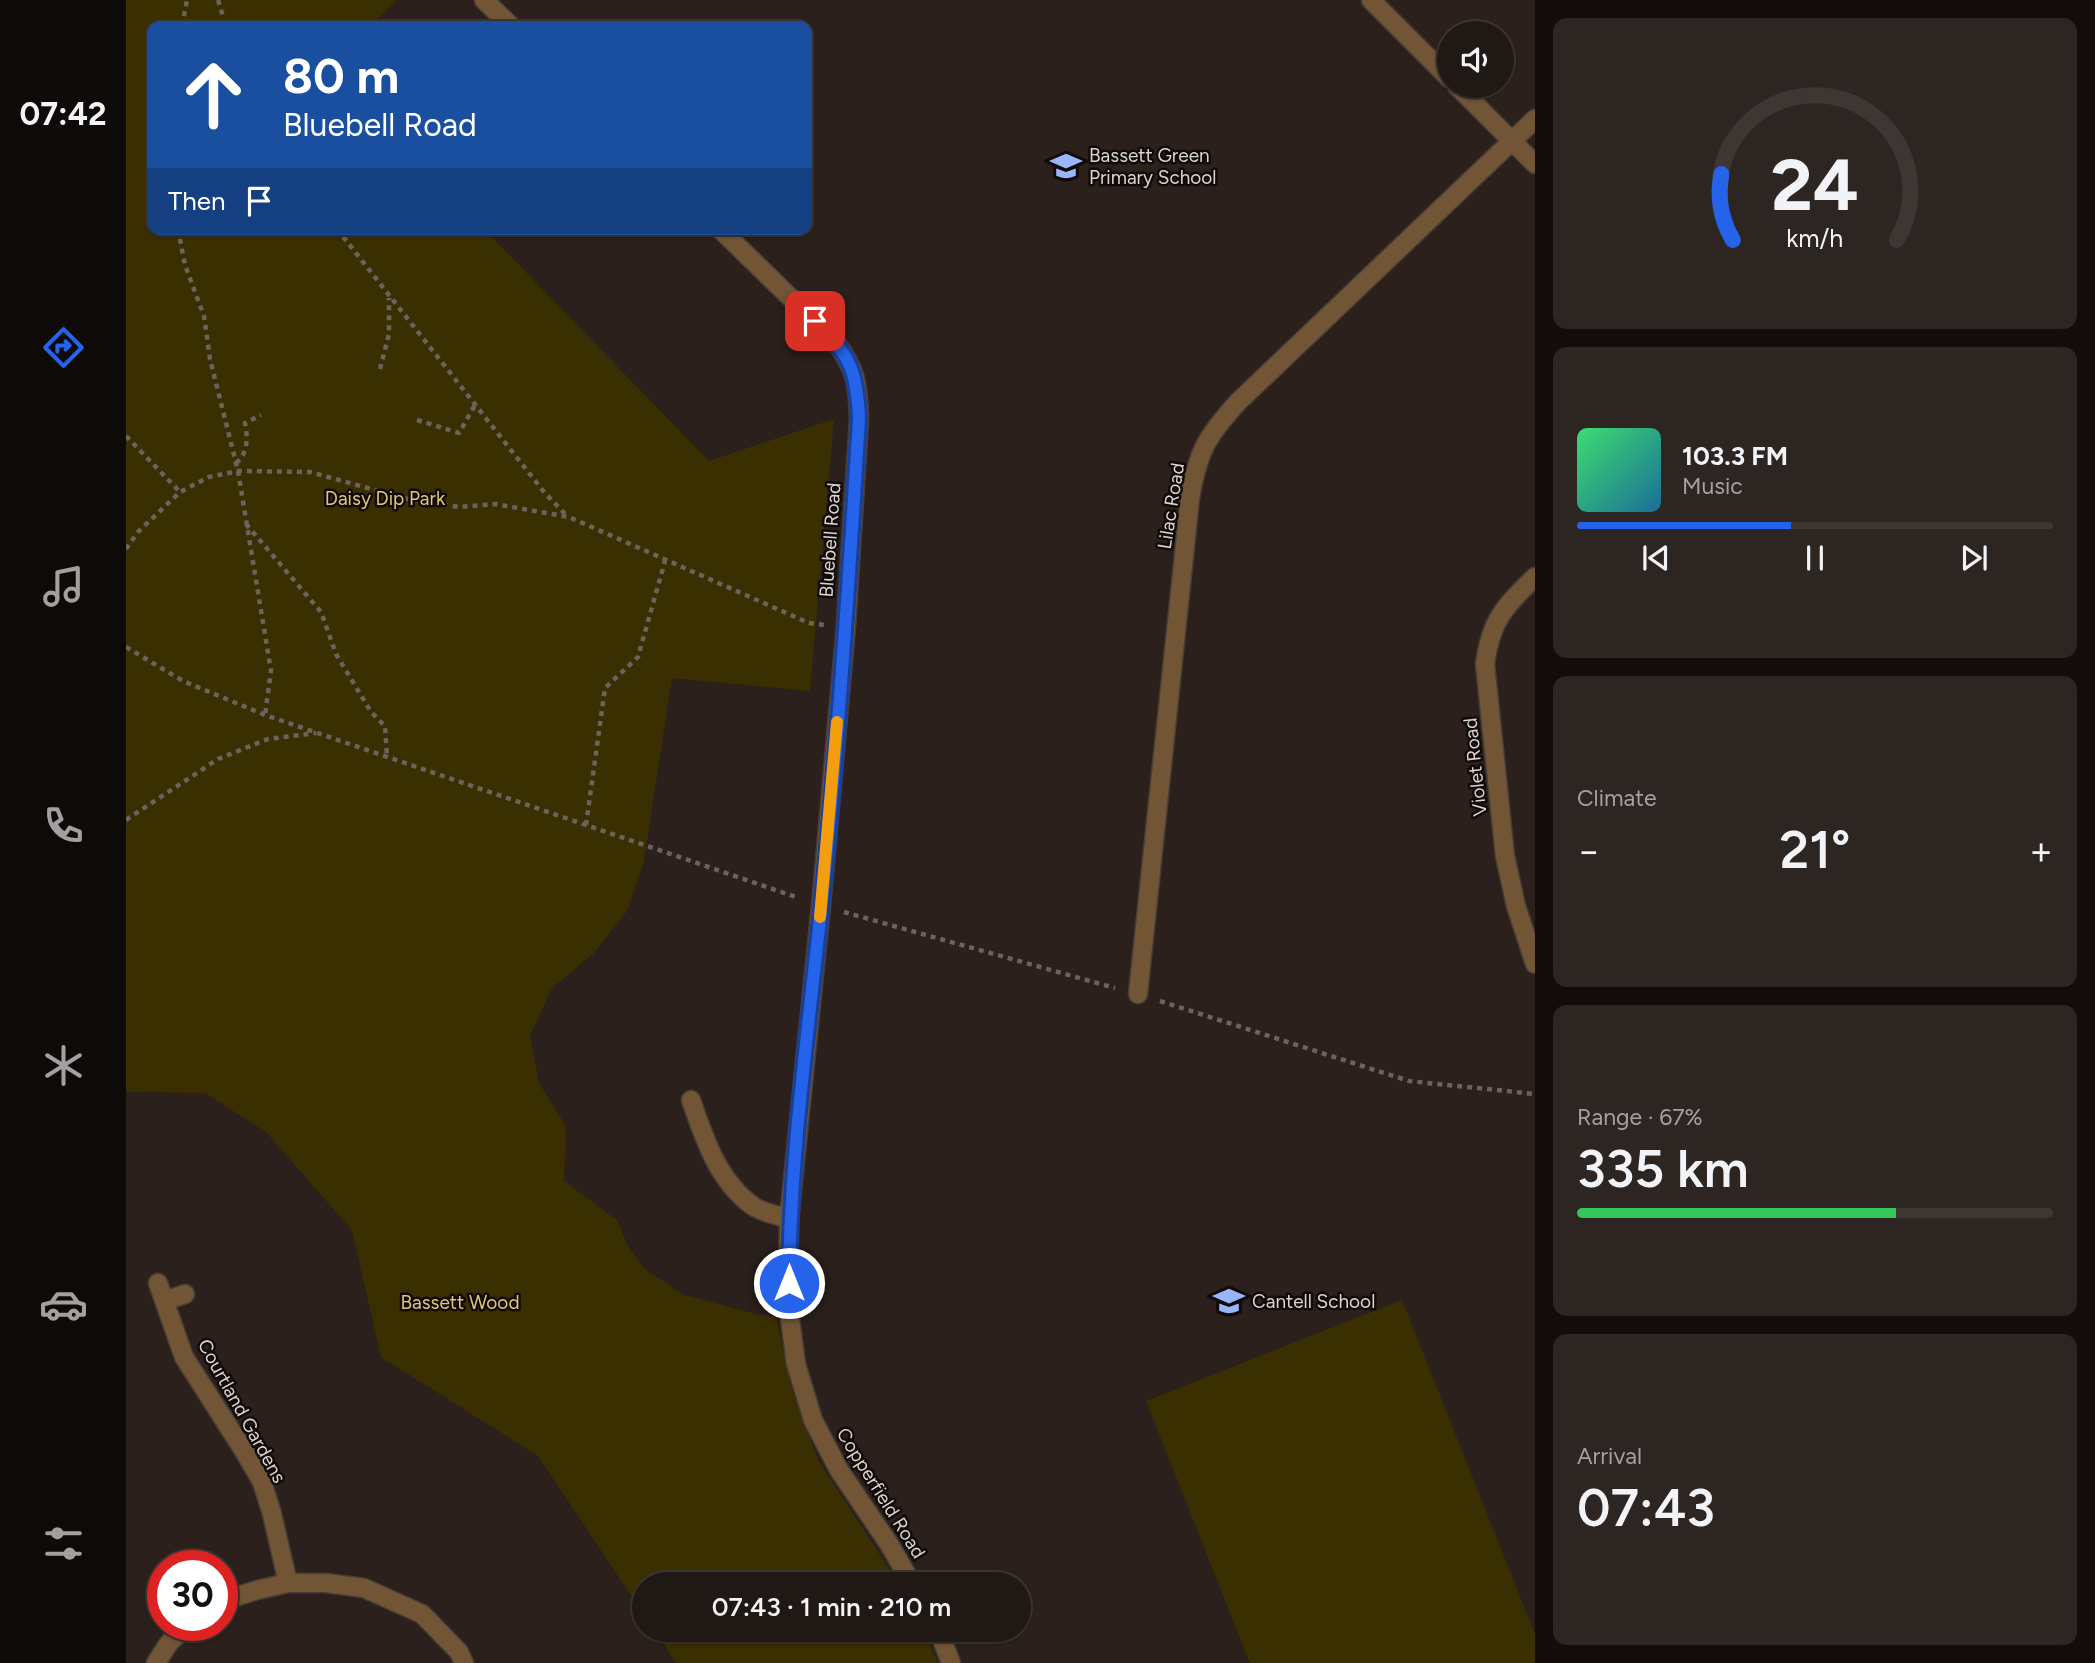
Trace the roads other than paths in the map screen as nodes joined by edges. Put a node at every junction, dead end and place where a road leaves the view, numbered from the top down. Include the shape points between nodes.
1 (484, 0) edge
2 (1371, 0) edge
3 (506, 21) edge
4 (1437, 66) edge
5 (1469, 98) edge
6 (1535, 118) edge
7 (1513, 141) junction
8 (1535, 164) edge
9 (726, 235) edge
10 (1535, 577) edge
11 (821, 906) joint
12 (1535, 964) edge
13 (1138, 994) road end
14 (691, 1100) dead end
15 (789, 1219) junction
16 (158, 1283) dead end
17 (185, 1294) dead end
18 (165, 1301) junction
19 (905, 1572) edge
20 (288, 1583) junction
21 (238, 1596) edge
22 (171, 1641) edge
23 (943, 1642) edge
24 (156, 1663) edge
25 (464, 1663) edge
26 (951, 1663) edge

1 - 3 street
2 - 4 street
5 - 7 street
6 - 7 street, Lilac Road
7 - 8 street
7 - 13 street, Lilac Road via 1238,402 1205,444 1195,468 1191,498
9 - 11 street, Bluebell Road via 834,340 854,372 858,393 846,626
10 - 12 street, Violet Road via 1496,622 1485,664 1506,856
11 - 15 street, Copperfield Road
14 - 15 street via 716,1164 735,1189 755,1208
15 - 19 street, Copperfield Road via 788,1304 796,1364 813,1420 839,1471
16 - 18 street, Courtland Gardens
17 - 18 street
18 - 20 street, Courtland Gardens via 184,1357 262,1482
20 - 21 street
20 - 25 street via 364,1588 422,1614
22 - 24 street
23 - 26 street

